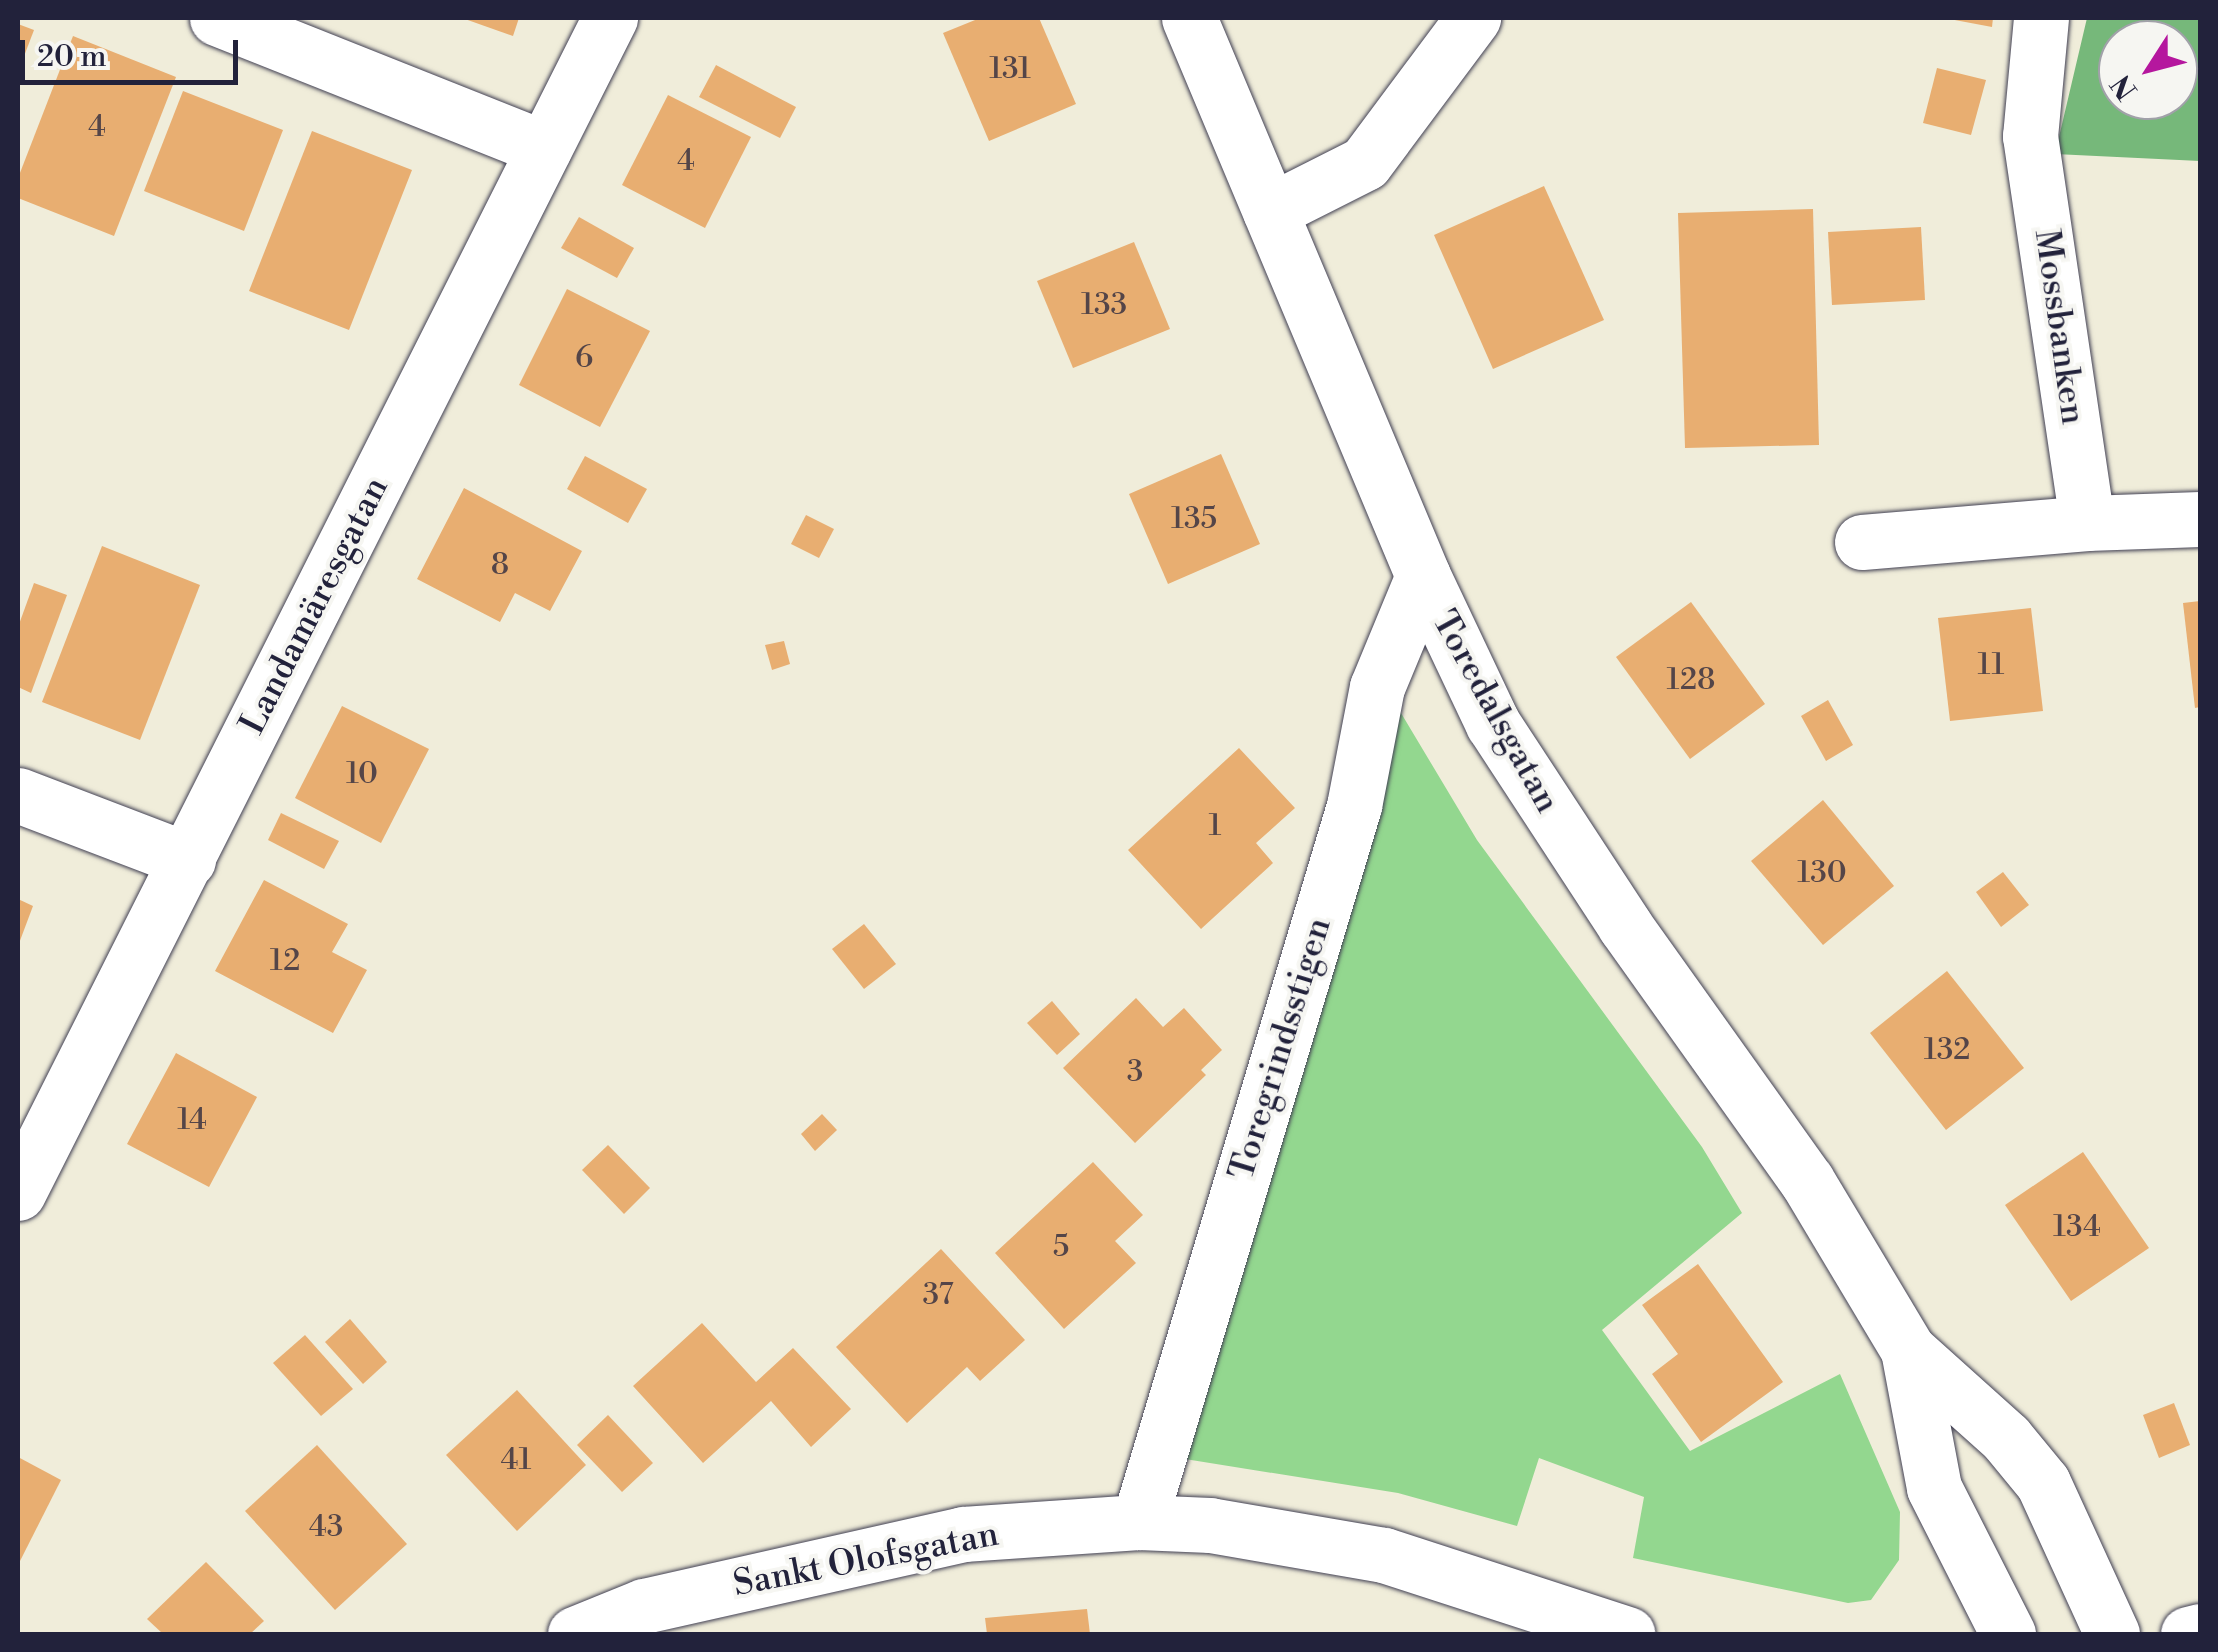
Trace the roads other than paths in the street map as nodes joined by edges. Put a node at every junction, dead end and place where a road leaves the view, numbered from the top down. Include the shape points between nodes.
1 (218, 18) edge
2 (610, 18) edge
3 (1190, 18) edge
4 (1474, 18) edge
5 (2041, 18) edge
6 (544, 148) junction
7 (1270, 212) junction
8 (2200, 519) edge
9 (2087, 523) junction
10 (1862, 542) dead end
11 (1423, 576) junction
12 (18, 795) edge
13 (188, 860) junction
14 (18, 1193) edge
15 (1908, 1350) junction
16 (1139, 1522) junction
17 (2200, 1632) edge
18 (575, 1634) edge
19 (1628, 1634) edge
20 (2008, 1634) edge
21 (2112, 1634) edge
22 (2188, 1634) edge

1 - 6 street
2 - 6 street, Landamäresgatan
3 - 7 street, Toredalsgatan
4 - 7 street via 1365,163
5 - 9 street, Mossbanken via 2030,136
6 - 13 street, Landamäresgatan
7 - 11 street, Toredalsgatan
8 - 9 street
9 - 10 street
11 - 15 street, Toredalsgatan via 1493,724 1625,926 1807,1181
11 - 16 street, Toregrindsstigen via 1377,687 1354,806
12 - 13 street
13 - 14 street, Landamäresgatan
15 - 20 street, Toredalsgatan via 1934,1488
15 - 21 street, Toredalsgatan via 2006,1438 2043,1483
16 - 18 street, Sankt Olofsgatan via 963,1534 644,1606
16 - 19 street, Sankt Olofsgatan via 1210,1525 1384,1555
17 - 22 street

